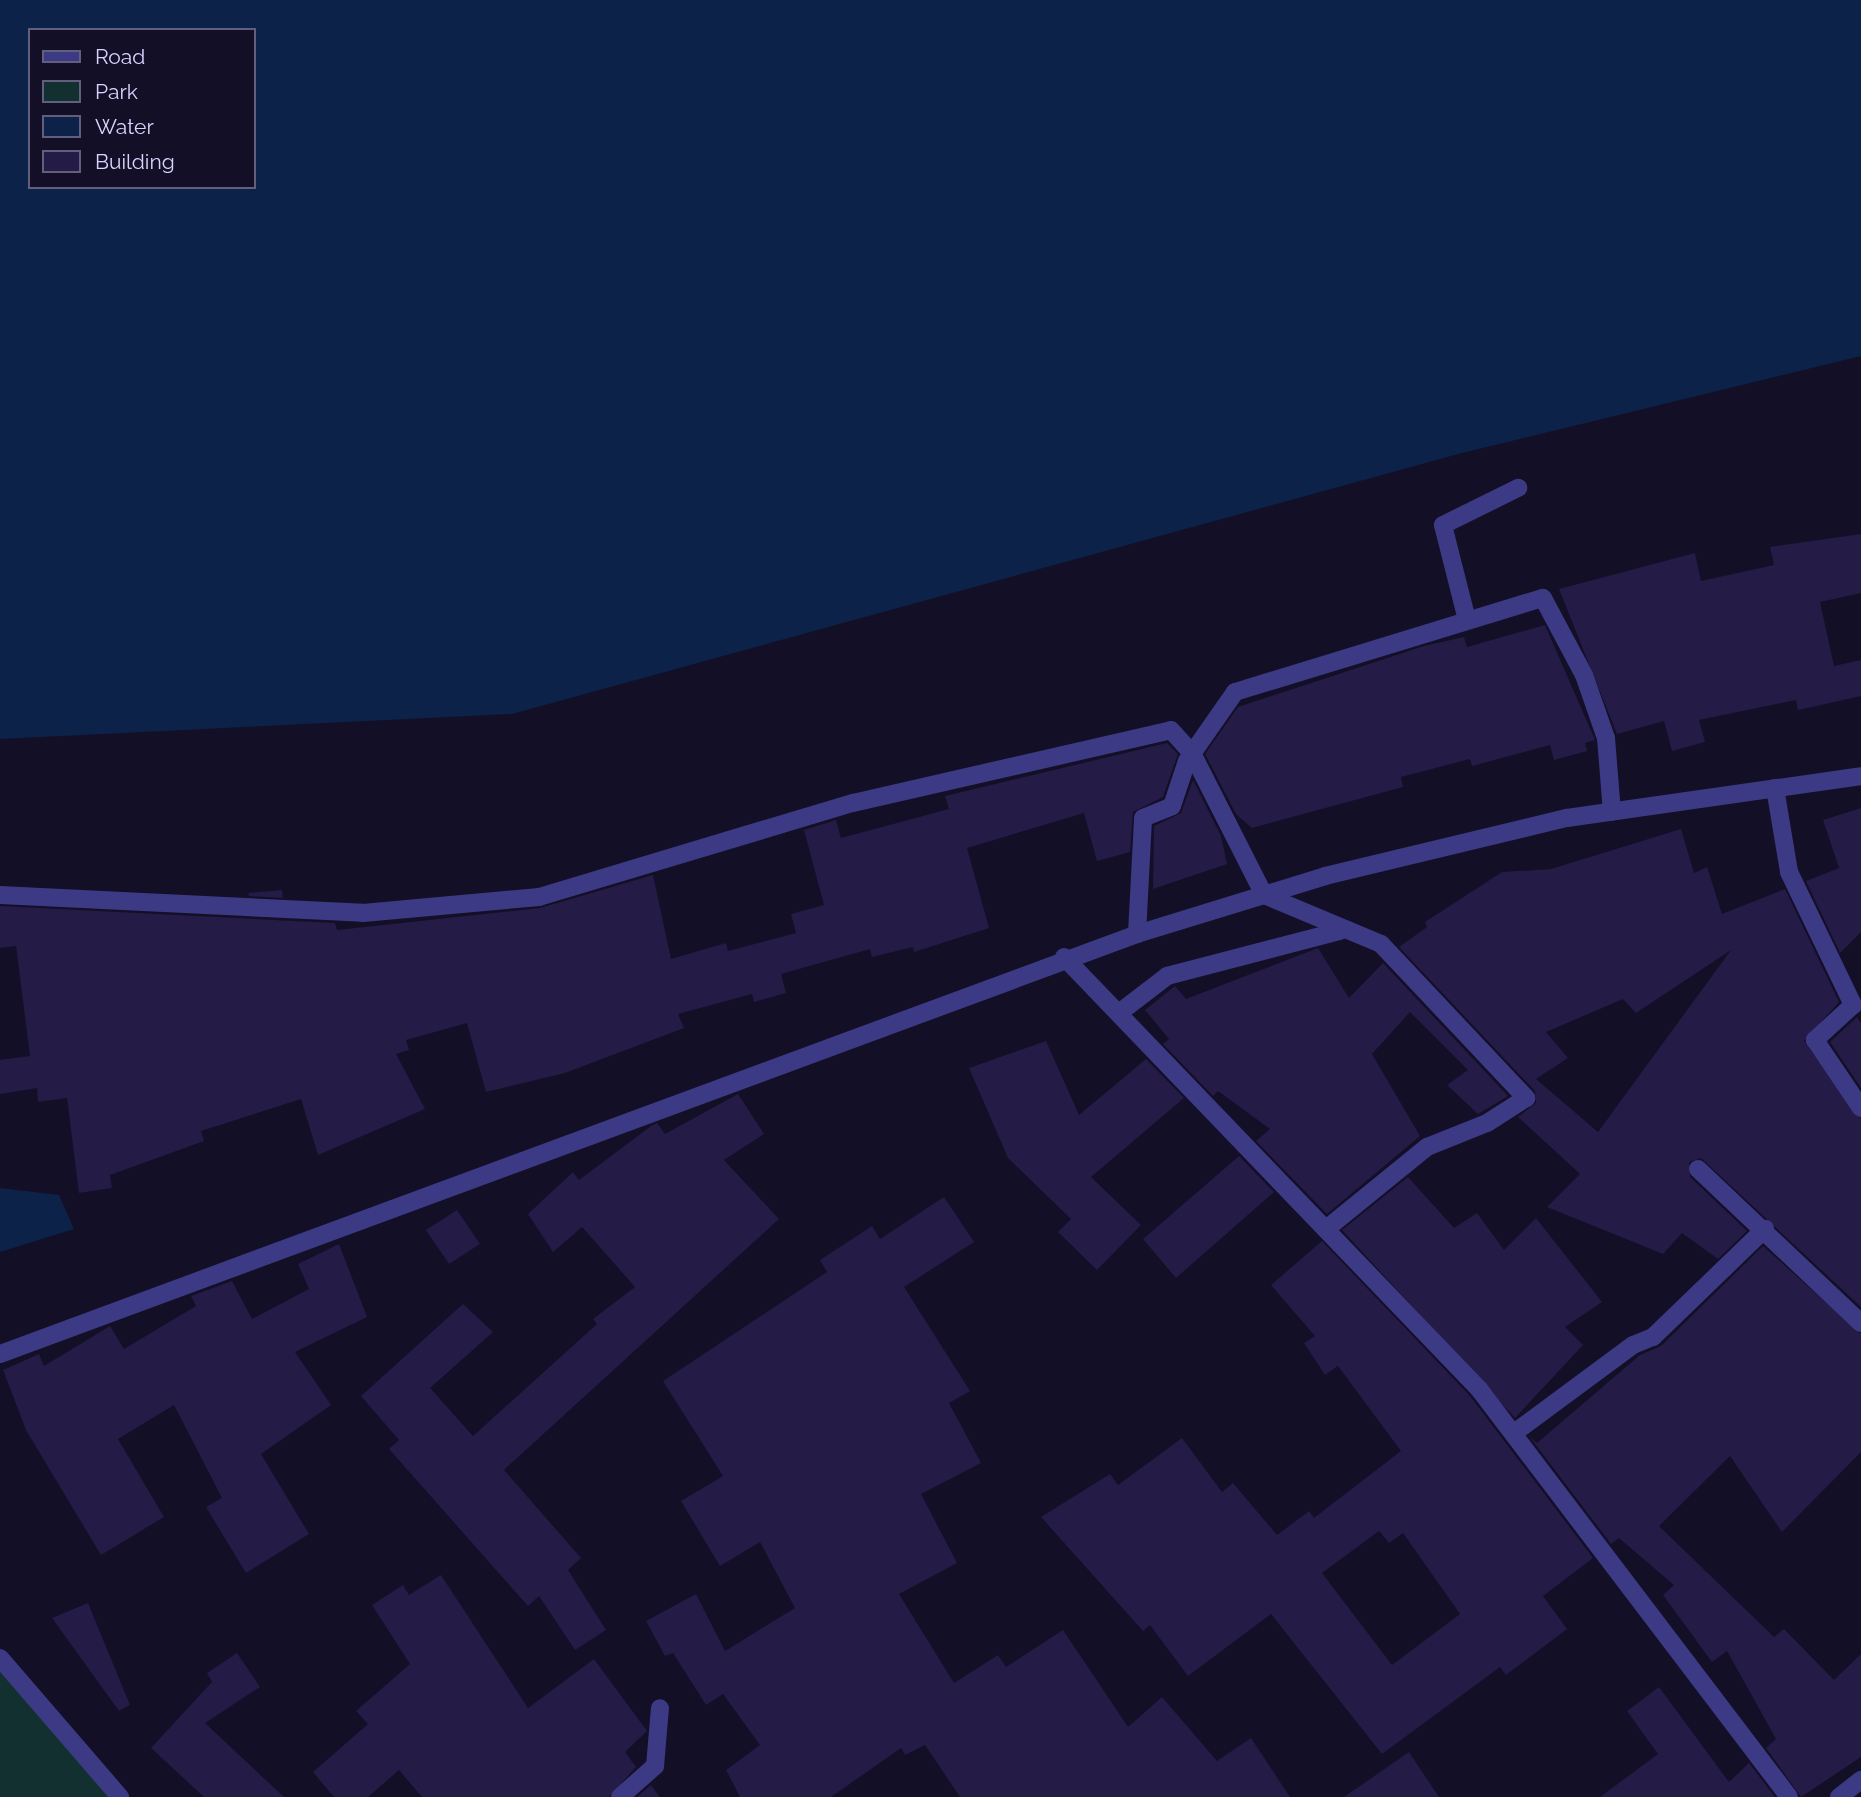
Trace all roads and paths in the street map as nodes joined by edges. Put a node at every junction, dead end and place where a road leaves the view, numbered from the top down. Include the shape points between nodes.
1 (1518, 488) dead end
2 (1467, 621) junction
3 (1192, 753) junction
4 (1861, 776) edge
5 (1775, 788) junction
6 (1612, 812) junction
7 (0, 895) edge
8 (1264, 895) junction
9 (1340, 931) junction
10 (1137, 934) junction
11 (1064, 957) junction
12 (1855, 993) edge
13 (1119, 1013) junction
14 (1861, 1108) edge
15 (1698, 1169) dead end
16 (1326, 1229) junction
17 (1765, 1229) junction
18 (1861, 1323) edge
19 (0, 1354) edge
20 (1514, 1433) junction
21 (0, 1658) edge
22 (660, 1708) dead end
23 (1861, 1780) edge
24 (120, 1797) edge
25 (620, 1797) edge
26 (1789, 1797) edge
27 (1839, 1797) edge

1 - 2 street via 1443,525
2 - 3 street via 1235,692
2 - 6 street via 1543,598 1584,675 1606,738
3 - 7 street via 1171,730 853,803 540,897 363,914
3 - 8 street
3 - 10 street via 1172,806 1143,818 1135,867
4 - 5 street
5 - 6 street
5 - 12 street via 1789,872
6 - 8 street
8 - 9 street
8 - 10 street
9 - 13 street via 1167,975
9 - 16 street via 1381,944 1527,1098 1487,1123 1427,1147
10 - 11 street
11 - 13 street
11 - 19 street
12 - 14 street via 1853,1005 1815,1040
13 - 16 street
15 - 17 street
16 - 20 street
17 - 18 street
17 - 20 street via 1653,1337 1633,1345
20 - 26 street
21 - 24 street
22 - 25 street via 655,1766
23 - 27 street

